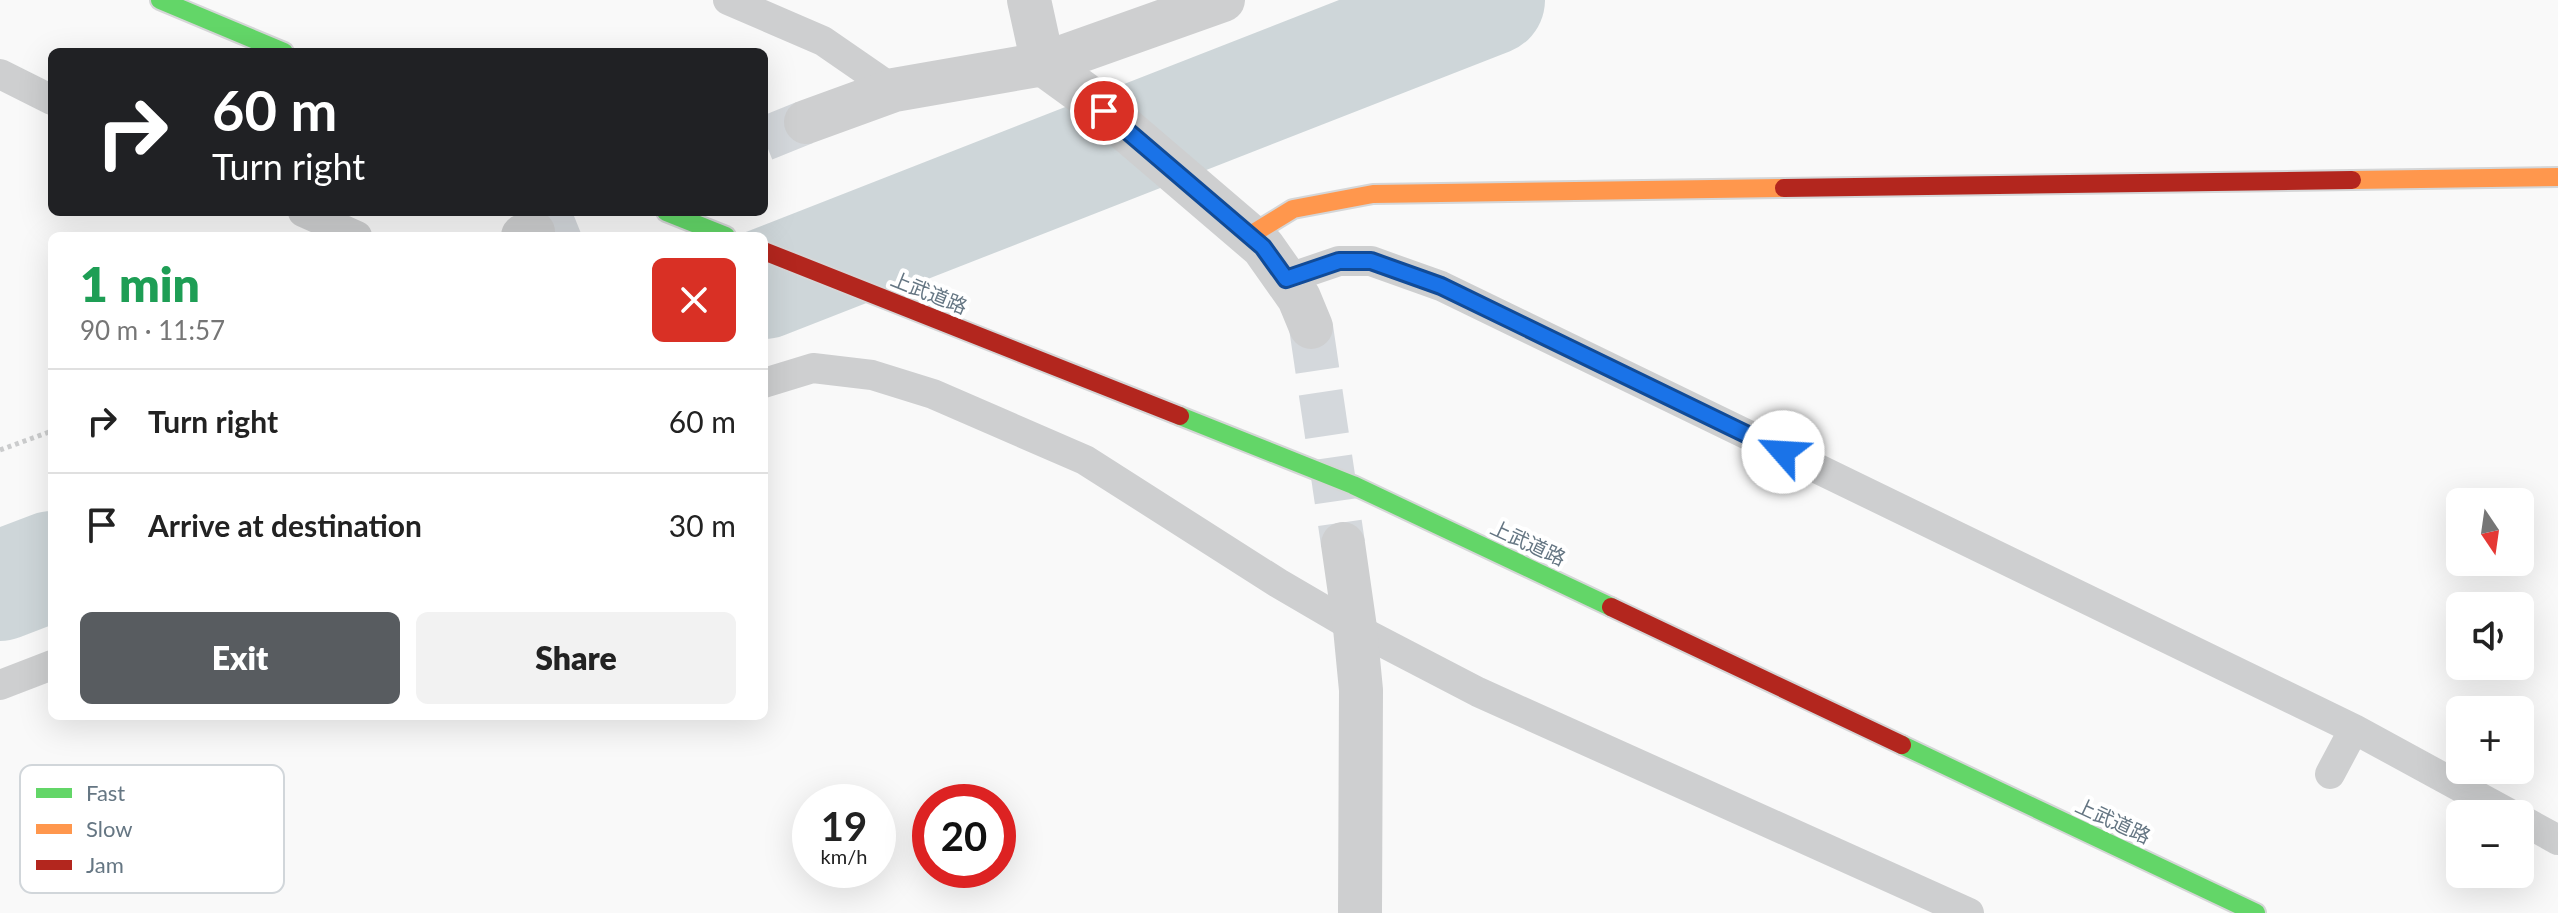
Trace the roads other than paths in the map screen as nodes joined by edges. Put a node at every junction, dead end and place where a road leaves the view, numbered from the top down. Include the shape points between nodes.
1 (160, 0) edge
2 (728, 0) edge
3 (1029, 0) edge
4 (1223, 0) edge
5 (274, 48) edge
6 (1043, 64) junction
7 (0, 74) edge
8 (894, 90) junction
9 (48, 98) edge
10 (806, 122) tunnel mouth
11 (2558, 177) edge
12 (312, 216) edge
13 (676, 216) edge
14 (348, 232) edge
15 (716, 232) edge
16 (1249, 236) junction
17 (768, 253) edge
18 (1286, 279) junction
19 (1311, 327) tunnel mouth
20 (768, 382) edge
21 (1343, 544) tunnel mouth
22 (1355, 628) junction
23 (48, 667) edge
24 (0, 685) edge
25 (2354, 729) junction
26 (2330, 774) dead end
27 (2484, 800) edge
28 (2534, 827) edge
29 (2558, 840) edge
30 (1360, 913) edge
31 (1969, 913) edge
32 (2256, 913) edge

1 - 5 main road
2 - 8 lane via 823,41
3 - 6 street
4 - 6 street
6 - 8 street
6 - 16 street
7 - 9 lane
8 - 10 street
11 - 16 main road via 1373,194 1293,209
12 - 14 lane
13 - 15 main road
16 - 18 street
17 - 32 main road, 上武道路 via 1353,485
18 - 19 street
18 - 25 lane via 1339,261 1371,261 1441,286
20 - 22 lane via 813,368 842,370 933,394 1085,460
21 - 22 street
22 - 30 street via 1362,732
22 - 31 lane via 1478,692
23 - 24 lane
25 - 26 lane
25 - 27 lane
28 - 29 lane

